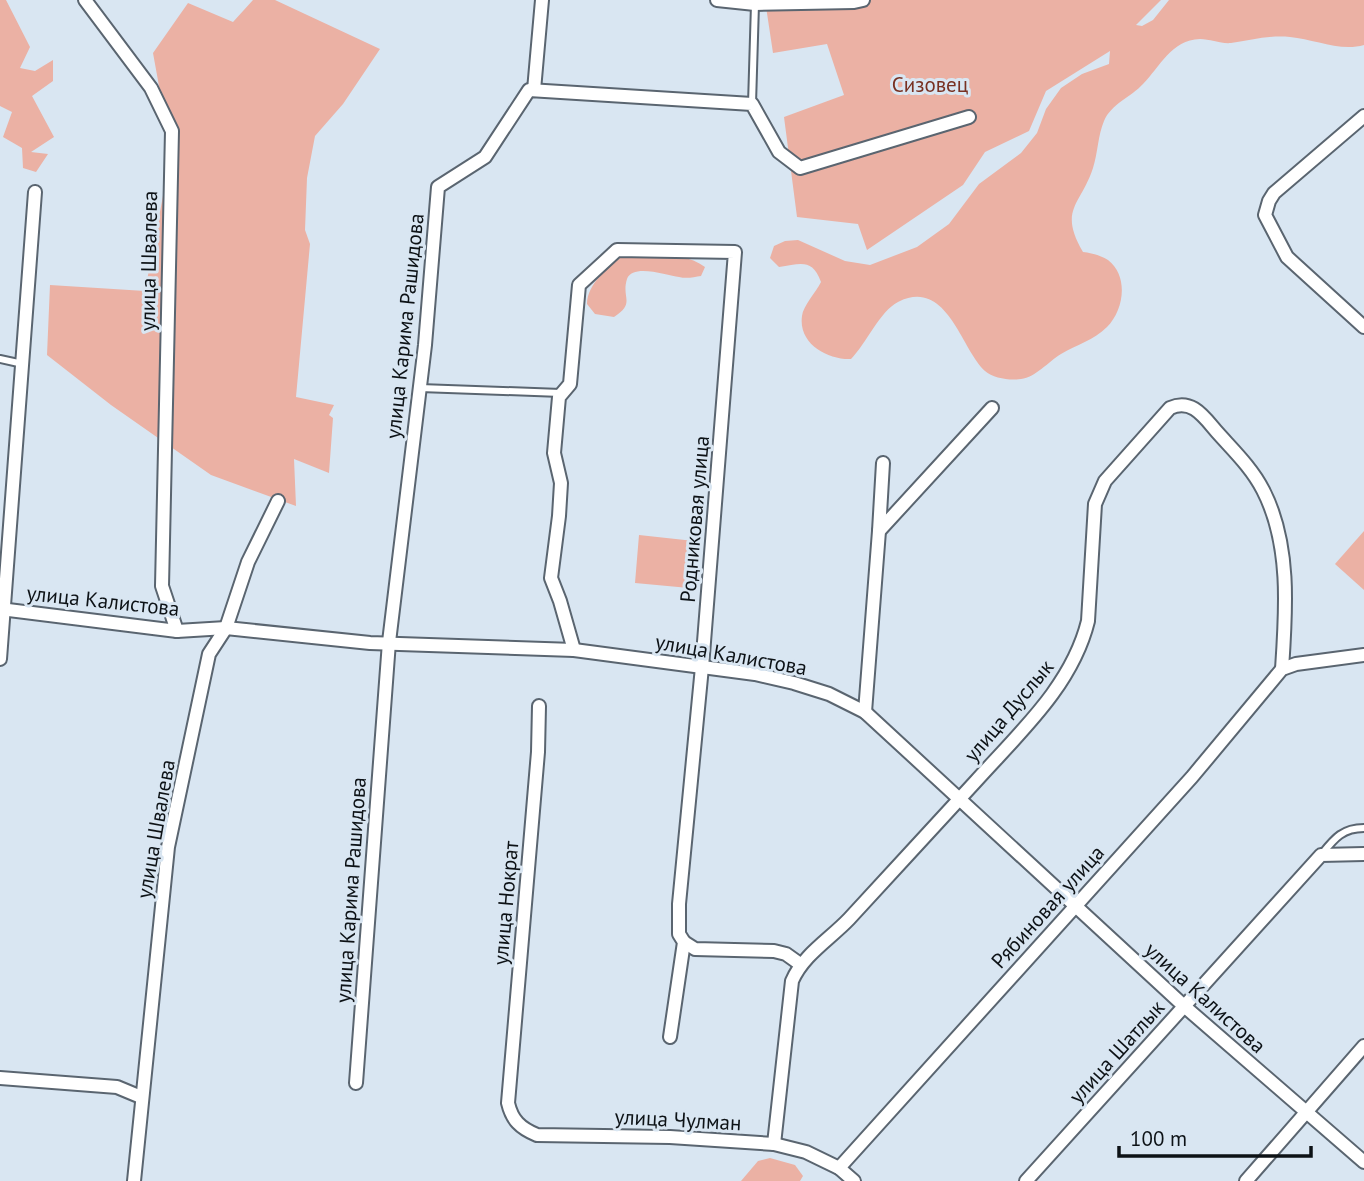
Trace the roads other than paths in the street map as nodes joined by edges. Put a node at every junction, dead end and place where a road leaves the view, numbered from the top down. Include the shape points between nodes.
1 (85, 0) edge
2 (542, 0) edge
3 (717, 0) edge
4 (863, 0) edge
5 (755, 5) junction
6 (534, 90) junction
7 (752, 104) junction
8 (1364, 116) edge
9 (969, 117) dead end
10 (36, 192) dead end
11 (1364, 327) edge
12 (0, 359) edge
13 (23, 364) junction
14 (420, 388) junction
15 (562, 393) junction
16 (992, 408) dead end
17 (883, 463) dead end
18 (278, 500) dead end
19 (879, 531) junction
20 (2, 609) edge
21 (226, 628) junction
22 (177, 631) junction
23 (389, 642) junction
24 (573, 650) junction
25 (1364, 655) edge
26 (0, 659) edge
27 (702, 667) junction
28 (1282, 669) junction
29 (539, 706) dead end
30 (865, 712) junction
31 (958, 800) junction
32 (1364, 828) edge
33 (1364, 854) edge
34 (1321, 855) junction
35 (1074, 906) junction
36 (684, 942) junction
37 (800, 964) junction
38 (1184, 1006) junction
39 (670, 1037) dead end
40 (1364, 1046) edge
41 (0, 1078) edge
42 (356, 1083) dead end
43 (141, 1097) junction
44 (508, 1103) joint
45 (1306, 1112) junction
46 (774, 1144) junction
47 (1364, 1161) edge
48 (839, 1168) junction
49 (134, 1181) edge
50 (854, 1181) edge
51 (1026, 1181) edge
52 (1246, 1181) edge

1 - 22 street, улица Швалева via 151,88 172,131 162,586
2 - 6 street
3 - 5 street
4 - 5 street
5 - 7 lane
6 - 7 street
6 - 14 street, улица Карима Рашидова via 529,90 485,157 438,187
7 - 9 street via 779,152 800,168
8 - 11 street via 1274,193 1265,215 1287,257
10 - 13 street
12 - 13 lane
13 - 20 street
14 - 15 lane
14 - 23 street, улица Карима Рашидова
15 - 24 street via 554,453 561,483 551,578
15 - 27 street, Родниковая улица via 570,384 579,285 617,250 735,252
16 - 19 street
17 - 19 street
18 - 21 street, улица Швалева via 248,562
19 - 30 street
20 - 22 street, улица Калистова
20 - 26 street
21 - 22 street, улица Калистова
21 - 23 street, улица Калистова
21 - 43 street, улица Швалева via 209,654 168,847
23 - 24 street, улица Калистова
23 - 42 street, улица Карима Рашидова
24 - 27 street, улица Калистова
25 - 28 street
27 - 30 street, улица Калистова via 794,683
27 - 36 street, Родниковая улица via 679,904 679,934
28 - 31 street, улица Дуслык via 1286,617 1282,552 1272,510 1253,473 1201,413 1188,405 1176,405 1099,491 1088,621 1069,671
28 - 35 street, Рябиновая улица via 1192,778
29 - 44 street, улица Нократ
30 - 31 street, улица Калистова
31 - 35 street, улица Калистова
31 - 37 street, улица Дуслык via 844,925
32 - 34 lane via 1337,835
33 - 34 street
34 - 38 street, улица Шатлык
35 - 38 street, улица Калистова
35 - 48 street, Рябиновая улица
36 - 37 street via 695,950 774,951
36 - 39 street, Родниковая улица
37 - 46 street via 792,981
38 - 45 street, улица Калистова
38 - 51 street, улица Шатлык
40 - 45 street
41 - 43 street via 117,1087
43 - 49 street, улица Швалева
44 - 46 street, улица Чулман via 519,1125 537,1135
45 - 47 street, улица Калистова
45 - 52 street
46 - 48 street, улица Чулман via 806,1152
48 - 50 street, улица Чулман

